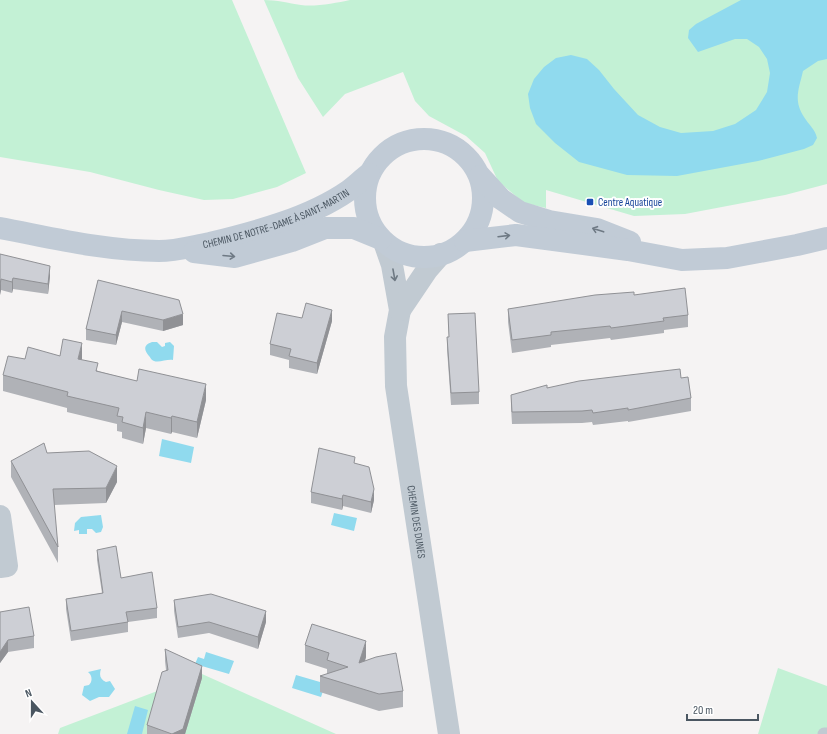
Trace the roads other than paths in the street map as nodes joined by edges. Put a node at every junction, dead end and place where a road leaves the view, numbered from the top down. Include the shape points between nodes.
1 (369, 174) junction
2 (480, 176) junction
3 (0, 228) edge
4 (827, 238) edge
5 (382, 240) junction
6 (465, 241) junction
7 (177, 250) junction
8 (441, 254) junction
9 (660, 255) junction
10 (400, 310) junction
11 (0, 516) edge
12 (0, 567) edge
13 (449, 734) edge

1 - 2 street via 383,155 402,142 425,138 448,143 467,156
1 - 5 street via 364,196 368,219
1 - 7 street, CHEMIN DE NOTRE-DAME À SAINT-MARTIN via 348,191 321,207 285,222
2 - 6 street via 484,199 478,222
9 -> 2 street via 596,229 520,212 501,199
3 - 7 street, CHEMIN DE NOTRE-DAME À SAINT-MARTIN via 103,248 160,252
4 - 9 street via 727,258 682,260
7 -> 5 street, CHEMIN DE NOTRE-DAME À SAINT-MARTIN via 235,257 292,241 326,228 354,228
5 - 8 street via 399,252 422,257
5 -> 10 street, CHEMIN DES DUNES via 392,265
6 - 8 street
6 -> 9 street via 516,235
8 - 10 street, CHEMIN DES DUNES
10 - 13 street, CHEMIN DES DUNES via 395,337 396,386
11 - 12 street via 7,566

